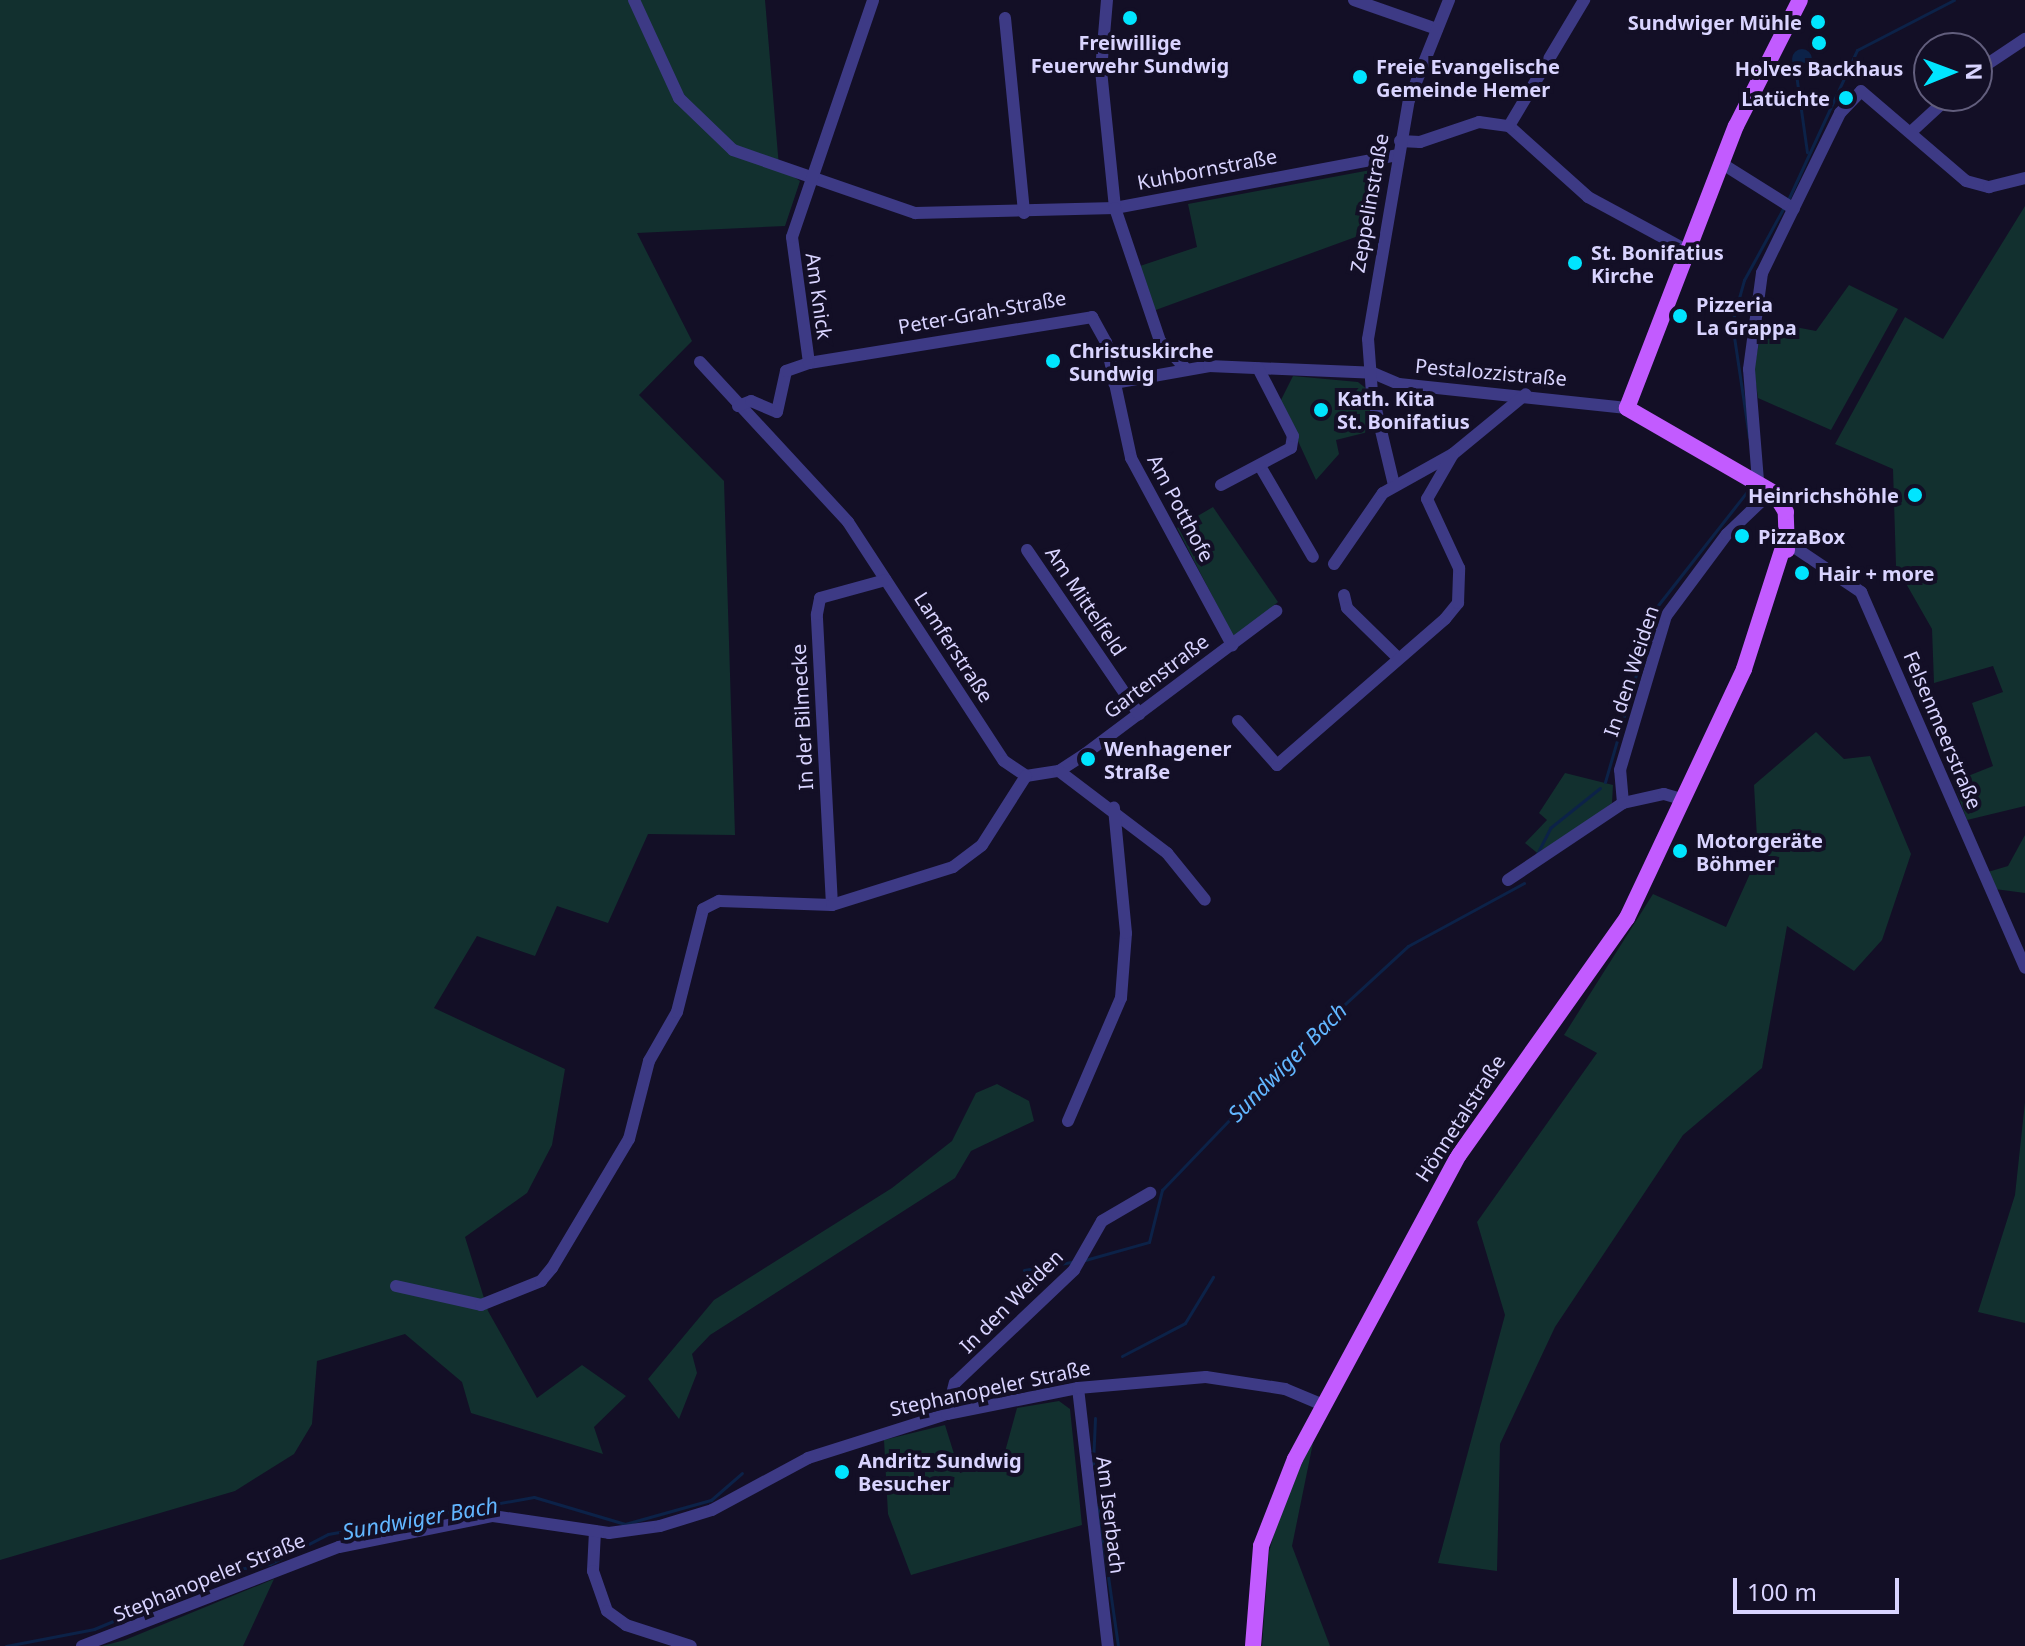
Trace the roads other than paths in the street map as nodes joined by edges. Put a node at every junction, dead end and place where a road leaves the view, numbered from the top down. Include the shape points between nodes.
1 (634, 0) edge
2 (873, 0) edge
3 (1107, 0) edge
4 (1354, 0) edge
5 (1449, 0) edge
6 (1584, 0) edge
7 (1800, 0) edge
8 (1005, 18) dead end
9 (1437, 29) junction
10 (2025, 39) edge
11 (1993, 60) edge
12 (1933, 112) edge
13 (1509, 126) junction
14 (1911, 132) junction
15 (1400, 141) junction
16 (1397, 155) junction
17 (1721, 163) junction
18 (814, 175) junction
19 (2025, 178) edge
20 (1788, 206) junction
21 (1115, 208) junction
22 (1024, 213) junction
23 (1686, 250) junction
24 (700, 362) dead end
25 (809, 363) junction
26 (1258, 368) junction
27 (1186, 369) junction
28 (1373, 373) junction
29 (1114, 383) junction
30 (1526, 394) junction
31 (738, 406) junction
32 (1627, 408) junction
33 (1453, 454) junction
34 (1260, 466) junction
35 (1221, 485) dead end
36 (1394, 485) junction
37 (1765, 486) junction
38 (1785, 541) junction
39 (1027, 550) dead end
40 (1313, 557) dead end
41 (1334, 564) dead end
42 (886, 580) junction
43 (1344, 595) dead end
44 (1276, 611) dead end
45 (1232, 645) junction
46 (1396, 656) junction
47 (1139, 714) junction
48 (1238, 721) dead end
49 (1059, 771) junction
50 (1026, 776) junction
51 (1682, 799) junction
52 (1623, 803) junction
53 (1114, 808) junction
54 (1508, 880) dead end
55 (1205, 900) dead end
56 (832, 905) junction
57 (2025, 968) edge
58 (1068, 1121) dead end
59 (1150, 1193) dead end
60 (396, 1286) dead end
61 (1078, 1388) junction
62 (1323, 1405) junction
63 (947, 1414) junction
64 (595, 1531) junction
65 (82, 1646) edge
66 (691, 1646) edge
67 (1108, 1646) edge
68 (1253, 1646) edge

1 - 18 street, Kuhbornstraße via 679,98 704,127 733,150
2 - 18 street, Am Knick
3 - 21 street via 1102,101
4 - 9 street
5 - 9 street, Zeppelinstraße
6 - 13 street
7 - 17 main road
8 - 22 street
9 - 15 street, Zeppelinstraße via 1417,69
10 - 11 street
12 - 14 street
13 - 15 street via 1479,122 1420,142
13 - 23 street via 1588,197
14 - 19 street via 1978,187
14 - 20 street via 1861,91 1829,127
15 - 16 street, Zeppelinstraße
16 - 21 street, Kuhbornstraße
16 - 28 street, Zeppelinstraße via 1368,339
17 - 20 street
17 - 23 main road
18 - 22 street, Kuhbornstraße via 915,213
18 - 25 street, Am Knick via 792,237
20 - 37 street via 1758,293 1749,369
21 - 22 street, Kuhbornstraße
21 - 27 street via 1160,341
23 - 32 main road
24 - 31 street, Lamferstraße
25 - 29 street, Peter-Grah-Straße via 1078,314 1100,328
25 - 31 street, Am Knick via 786,371 777,412 751,401
26 - 27 street, Pestalozzistraße
26 - 28 street, Pestalozzistraße
26 - 34 street via 1293,436 1291,448
27 - 29 street, Pestalozzistraße
28 - 30 street, Pestalozzistraße via 1399,384
28 - 36 street
29 - 45 street, Am Potthofe via 1131,458
30 - 32 street, Pestalozzistraße
30 - 33 street
31 - 42 street, Lamferstraße via 848,522
32 - 37 main road
33 - 36 street
33 - 46 street via 1429,489 1427,509 1455,553 1458,603
34 - 35 street
34 - 40 street
36 - 41 street
37 - 38 main road, Hönnetalstraße via 1786,512
37 - 52 street, In den Weiden via 1666,616 1620,770
38 - 51 main road, Hönnetalstraße via 1784,567
38 - 57 street, Felsenmeerstraße via 1861,592
39 - 47 street, Am Mittelfeld
42 - 50 street, Lamferstraße via 1004,761
42 - 56 street, In der Bilmecke via 820,598 817,614
43 - 46 street via 1347,608
44 - 45 street, Gartenstraße
45 - 47 street, Gartenstraße
46 - 48 street via 1277,765
47 - 49 street, Gartenstraße
49 - 50 street
49 - 53 street
50 - 56 street via 982,845 953,867
51 - 52 street via 1664,794
51 - 62 main road, Hönnetalstraße via 1627,918 1540,1032 1452,1166
52 - 54 street
53 - 55 street via 1167,853
53 - 58 street via 1126,933 1121,998
56 - 60 street via 719,901 703,909 677,1012 649,1061 618,1164 541,1281 481,1305
59 - 63 street, In den Weiden via 1102,1221 1074,1270 955,1383
61 - 62 street, Stephanopeler Straße via 1226,1378
61 - 63 street, Stephanopeler Straße
61 - 67 street, Am Iserbach
62 - 68 main road, Hönnetalstraße via 1268,1521
63 - 64 street, Stephanopeler Straße via 808,1458 712,1510 640,1530
64 - 65 street, Stephanopeler Straße via 493,1516 339,1547
64 - 66 street via 593,1571 607,1611 626,1625

